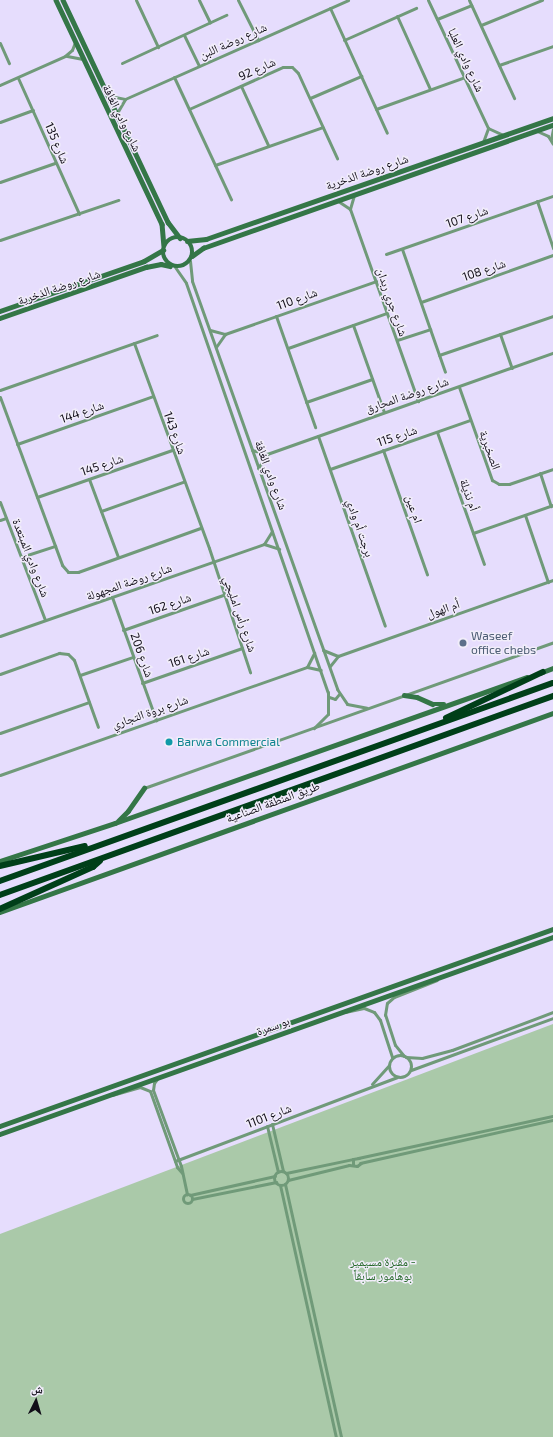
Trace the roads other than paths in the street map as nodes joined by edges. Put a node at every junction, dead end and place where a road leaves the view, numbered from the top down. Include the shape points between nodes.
1 (56, 0) edge
2 (63, 0) edge
3 (136, 0) edge
4 (199, 0) edge
5 (238, 0) edge
6 (348, 0) edge
7 (428, 0) edge
8 (468, 0) edge
9 (542, 0) edge
10 (471, 4) junction
11 (330, 8) junction
12 (416, 8) dead end
13 (226, 15) dead end
14 (397, 16) junction
15 (437, 19) junction
16 (210, 23) junction
17 (481, 25) junction
18 (184, 34) junction
19 (258, 40) junction
20 (344, 40) junction
21 (75, 42) junction
22 (0, 45) edge
23 (158, 46) junction
24 (553, 46) edge
25 (65, 56) junction
26 (83, 59) junction
27 (9, 63) dead end
28 (122, 63) dead end
29 (499, 65) junction
30 (199, 66) junction
31 (361, 76) junction
32 (174, 77) junction
33 (465, 77) junction
34 (18, 78) junction
35 (0, 85) edge
36 (241, 86) junction
37 (430, 89) junction
38 (108, 96) junction
39 (310, 98) junction
40 (514, 98) dead end
41 (125, 99) junction
42 (376, 108) junction
43 (189, 109) junction
44 (33, 110) junction
45 (117, 114) junction
46 (553, 118) edge
47 (0, 122) edge
48 (553, 125) edge
49 (323, 126) junction
50 (488, 128) junction
51 (553, 129) edge
52 (536, 131) junction
53 (387, 133) dead end
54 (503, 135) junction
55 (551, 139) junction
56 (483, 142) junction
57 (553, 144) edge
58 (268, 145) junction
59 (337, 158) dead end
60 (55, 163) junction
61 (215, 164) junction
62 (0, 182) edge
63 (354, 195) junction
64 (553, 196) edge
65 (231, 199) dead end
66 (118, 200) dead end
67 (336, 201) junction
68 (537, 201) junction
69 (350, 209) junction
70 (79, 214) junction
71 (180, 238) junction
72 (0, 240) edge
73 (187, 241) junction
74 (163, 247) junction
75 (553, 248) edge
76 (402, 249) junction
77 (386, 254) dead end
78 (553, 255) edge
79 (191, 259) junction
80 (172, 266) junction
81 (376, 281) junction
82 (421, 302) junction
83 (0, 312) edge
84 (387, 313) junction
85 (276, 316) junction
86 (553, 316) edge
87 (0, 318) edge
88 (353, 326) junction
89 (430, 328) junction
90 (209, 330) junction
91 (224, 334) junction
92 (500, 334) junction
93 (157, 335) dead end
94 (397, 340) junction
95 (134, 343) junction
96 (288, 348) junction
97 (216, 349) junction
98 (553, 353) edge
99 (439, 355) junction
100 (512, 368) junction
101 (445, 372) dead end
102 (372, 379) junction
103 (459, 387) junction
104 (0, 390) edge
105 (153, 396) junction
106 (0, 397) edge
107 (418, 401) junction
108 (306, 402) junction
109 (384, 412) junction
110 (470, 420) junction
111 (315, 427) dead end
112 (437, 432) junction
113 (318, 436) junction
114 (17, 444) junction
115 (172, 450) junction
116 (251, 450) junction
117 (383, 450) junction
118 (267, 454) junction
119 (258, 468) junction
120 (330, 469) junction
121 (553, 469) edge
122 (540, 473) junction
123 (90, 479) junction
124 (183, 482) junction
125 (37, 497) junction
126 (0, 502) edge
127 (552, 505) edge
128 (101, 511) junction
129 (525, 515) junction
130 (6, 518) junction
131 (0, 520) edge
132 (200, 528) junction
133 (272, 530) junction
134 (473, 533) junction
135 (264, 544) junction
136 (55, 546) junction
137 (279, 549) junction
138 (21, 557) junction
139 (118, 557) junction
140 (213, 562) junction
141 (484, 564) dead end
142 (427, 574) dead end
143 (553, 580) edge
144 (548, 582) junction
145 (223, 595) junction
146 (112, 597) junction
147 (45, 620) junction
148 (385, 626) dead end
149 (123, 630) junction
150 (0, 636) edge
151 (553, 642) edge
152 (242, 648) junction
153 (323, 650) junction
154 (314, 652) junction
155 (338, 656) junction
156 (132, 657) junction
157 (307, 667) junction
158 (330, 667) junction
159 (0, 668) edge
160 (553, 668) edge
161 (321, 670) junction
162 (250, 672) dead end
163 (543, 672) junction
164 (1, 674) edge
165 (80, 675) junction
166 (142, 683) junction
167 (553, 683) edge
168 (340, 694) junction
169 (404, 695) junction
170 (329, 696) junction
171 (553, 696) edge
172 (89, 702) junction
173 (452, 703) junction
174 (367, 708) junction
175 (553, 713) edge
176 (156, 720) junction
177 (98, 727) dead end
178 (430, 727) junction
179 (314, 728) junction
180 (0, 733) edge
181 (0, 775) edge
182 (144, 788) joint
183 (115, 823) junction
184 (108, 841) junction
185 (103, 858) junction
186 (0, 861) edge
187 (0, 866) edge
188 (0, 881) edge
189 (0, 895) edge
190 (0, 910) edge
191 (553, 929) edge
192 (553, 937) edge
193 (440, 978) junction
194 (342, 1012) junction
195 (553, 1012) edge
196 (553, 1018) edge
197 (405, 1056) junction
198 (392, 1058) junction
199 (389, 1065) junction
200 (411, 1070) junction
201 (397, 1077) junction
202 (159, 1078) junction
203 (365, 1089) junction
204 (108, 1095) junction
205 (553, 1116) edge
206 (553, 1120) edge
207 (272, 1124) junction
208 (0, 1126) edge
209 (267, 1126) junction
210 (0, 1134) edge
211 (358, 1158) junction
212 (353, 1159) junction
213 (177, 1161) junction
214 (360, 1163) junction
215 (353, 1165) junction
216 (278, 1172) junction
217 (285, 1172) junction
218 (274, 1176) junction
219 (288, 1180) junction
220 (276, 1182) junction
221 (280, 1184) junction
222 (285, 1184) junction
223 (190, 1196) junction
224 (336, 1437) edge
225 (341, 1437) edge

1 - 21 street, شارع وادي الغافة
2 - 38 street, شارع وادي الغافة
3 - 23 street
4 - 16 street
5 - 19 street
6 - 11 street, شارع روضة اللبن
7 - 15 street, شارع وادي العلبا
8 - 10 street
9 - 17 street
10 - 15 street
10 - 17 street
11 - 19 street, شارع روضة اللبن
11 - 20 street
12 - 14 street
13 - 16 street
14 - 20 street
14 - 37 street
15 - 33 street, شارع وادي العلبا
16 - 18 street
17 - 29 street
18 - 23 street
18 - 30 street
19 - 30 street, شارع روضة اللبن
20 - 31 street
21 - 25 street via 72,50
21 - 26 street, شارع وادي الغافة
22 - 27 street
23 - 28 street
24 - 29 street
25 - 26 street
25 - 34 street
26 - 74 street, شارع وادي الغافة via 162,224
29 - 40 street
30 - 32 street, شارع روضة اللبن
31 - 39 street
31 - 42 street
32 - 41 street, شارع روضة اللبن
32 - 43 street
33 - 37 street
33 - 50 street, شارع وادي العلبا
34 - 35 street
34 - 44 street, شارع 135
36 - 39 street, شارع 92 via 288,66 298,73
36 - 43 street, شارع 92
36 - 58 street
37 - 42 street
38 - 41 street
38 - 45 street, شارع وادي الغافة
39 - 49 street, شارع 92
41 - 45 street
42 - 53 street
43 - 61 street
44 - 47 street
44 - 60 street, شارع 135
45 - 71 street, شارع وادي الغافة via 168,222
46 - 54 street, شارع روضة الذخرية
48 - 52 street, شارع روضة الذخرية
49 - 58 street
49 - 59 street, شارع 92
50 - 54 street
50 - 56 street
51 - 55 street
52 - 55 street
52 - 63 street, شارع روضة الذخرية
54 - 56 street, شارع روضة الذخرية
55 - 57 street
56 - 73 street, شارع روضة الذخرية via 206,239
58 - 61 street
60 - 62 street
60 - 70 street, شارع 135
61 - 65 street
63 - 67 street, شارع روضة الذخرية
63 - 69 street
64 - 68 street, شارع 107
66 - 70 street
67 - 69 street
67 - 79 street, شارع روضة الذخرية via 203,248
68 - 75 street
68 - 76 street, شارع 107
69 - 81 street, شارع جري ربدان
70 - 72 street
71 - 73 street
71 - 74 street via 171,239
73 - 79 street via 192,248
74 - 80 street via 164,259
74 - 83 street, شارع روضة الذخرية via 144,261
76 - 77 street, شارع 107
76 - 82 street
78 - 82 street, شارع 108
79 - 80 street via 183,266
79 - 90 street, شارع وادي الغافة via 190,274
80 - 87 street, شارع روضة الذخرية via 161,264 146,267
80 - 133 street, شارع وادي الغافة via 186,283
81 - 84 street, شارع جري ربدان
81 - 85 street, شارع 110
82 - 89 street
84 - 88 street
84 - 94 street, شارع جري ربدان
85 - 91 street, شارع 110
85 - 96 street
86 - 92 street
88 - 96 street
88 - 102 street
89 - 94 street
89 - 99 street
90 - 91 street via 216,334
90 - 97 street, شارع وادي الغافة
91 - 97 street via 218,340
92 - 99 street
92 - 100 street
93 - 95 street
94 - 107 street, شارع جري ربدان
95 - 104 street
95 - 105 street, شارع 143
96 - 108 street
97 - 116 street, شارع وادي الغافة
98 - 100 street, شارع روضة المحارق
99 - 101 street
100 - 103 street, شارع روضة المحارق
102 - 108 street
102 - 109 street
103 - 107 street, شارع روضة المحارق
103 - 110 street, الصخبرية
105 - 114 street, شارع 144
105 - 115 street, شارع 143
106 - 114 street
107 - 109 street, شارع روضة المحارق
108 - 111 street
109 - 113 street, شارع روضة المحارق
110 - 112 street, شارع 115
110 - 122 street, الصخبرية via 490,477 495,482 509,484
112 - 117 street, شارع 115
112 - 134 street, أم نذيلة
113 - 118 street, شارع روضة المحارق
113 - 120 street, برجت أم وادي
114 - 125 street
115 - 123 street, شارع 145
115 - 124 street, شارع 143
116 - 118 street
116 - 119 street, شارع وادي الغافة
117 - 120 street, شارع 115
117 - 142 street, ام عين
118 - 119 street
119 - 153 street, شارع وادي الغافة
120 - 148 street, برجت أم وادي
121 - 122 street, الصخبرية
122 - 127 street
123 - 125 street, شارع 145
123 - 128 street
124 - 128 street
124 - 132 street, شارع 143
125 - 136 street
126 - 130 street, شارع وادي المبتعدة
127 - 129 street
128 - 139 street
129 - 134 street
129 - 144 street
130 - 131 street
130 - 138 street, شارع وادي المبتعدة
132 - 139 street
132 - 140 street, شارع 143
133 - 135 street
133 - 137 street, شارع وادي الغافة
134 - 141 street, أم نذيلة
135 - 137 street
135 - 140 street, شارع روضة المجهولة
136 - 138 street
136 - 139 street via 64,570 72,573
137 - 154 street, شارع وادي الغافة
138 - 147 street, شارع وادي المبتعدة
140 - 145 street, شارع رأس امليجي
140 - 146 street, شارع روضة المجهولة
143 - 144 street, أم الهول
144 - 155 street, أم الهول
145 - 149 street, شارع 162
145 - 152 street, شارع رأس امليجي
146 - 147 street, شارع روضة المجهولة
146 - 149 street, شارع 206
147 - 150 street, شارع روضة المجهولة
149 - 156 street, شارع 206
151 - 169 street
152 - 162 street, شارع رأس امليجي
152 - 166 street, شارع 161
153 - 155 street
153 - 158 street, شارع وادي الغافة
154 - 157 street
154 - 161 street, شارع وادي الغافة
155 - 158 street via 332,660
156 - 165 street
156 - 166 street, شارع 206
157 - 161 street
157 - 176 street, شارع بروة التجاري
158 - 168 street, شارع وادي الغافة
159 - 164 street
160 - 163 street
161 - 170 street, شارع وادي الغافة
163 - 173 street
163 - 178 highway
164 - 165 street via 64,653 72,656
165 - 172 street
166 - 176 street, شارع 206
167 - 178 highway, طريق المنطقة الصناعية
168 - 170 street via 335,699
168 - 174 street, شارع وادي الغافة via 351,706
169 - 173 street via 433,704
169 - 174 street
170 - 179 street, شارع وادي الغافة via 326,718
171 - 185 highway, طريق المنطقة الصناعية
172 - 177 street
172 - 180 street
173 - 183 street
174 - 179 street
175 - 190 street, طريق المنطقة الصناعية
176 - 181 street, شارع بروة التجاري
178 - 184 highway, طريق المنطقة الصناعية
179 - 182 street
182 - 183 street via 125,815
183 - 186 street
184 - 187 highway
184 - 188 highway, طريق المنطقة الصناعية
185 - 189 highway, طريق المنطقة الصناعية
185 - 190 highway via 93,867
191 - 208 street, بو سمرة
192 - 193 street, بو سمرة
193 - 194 street, بو سمرة
193 - 197 street via 394,997 387,1003 385,1014 395,1045
194 - 198 street via 364,1008 374,1012 380,1020
194 - 202 street, بو سمرة
195 - 197 street via 452,1050 422,1058
196 - 200 street
197 - 198 street
197 - 200 street via 411,1062
198 - 199 street
199 - 201 street via 391,1072
199 - 203 street, شارع 1101 via 378,1080
200 - 201 street via 407,1076
201 - 203 street, شارع 1101
202 - 204 street, بو سمرة
202 - 213 street via 154,1083 153,1090
203 - 207 street, شارع 1101
204 - 210 street, بو سمرة
204 - 213 street via 118,1095 140,1087 150,1092
205 - 211 street
206 - 214 street
207 - 209 street, شارع 1101
207 - 217 street
209 - 213 street, شارع 1101
209 - 216 street
211 - 212 street
211 - 214 street
212 - 215 street
212 - 217 street
213 - 223 street
214 - 215 street
215 - 219 street
216 - 217 street
216 - 218 street
217 - 219 street
218 - 220 street
218 - 223 street
219 - 222 street
220 - 221 street
220 - 223 street
221 - 222 street
221 - 224 street
222 - 225 street

